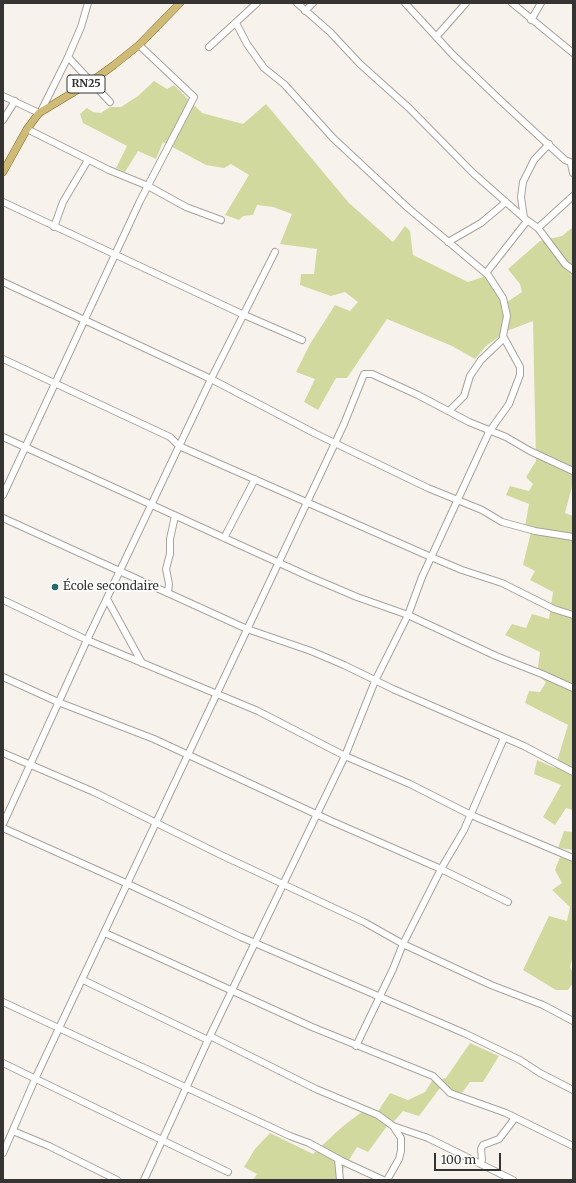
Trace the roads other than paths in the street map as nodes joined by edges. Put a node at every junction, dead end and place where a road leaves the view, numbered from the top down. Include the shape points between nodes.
1 (88, 3) edge
2 (180, 3) edge
3 (257, 3) edge
4 (296, 3) edge
5 (313, 3) edge
6 (405, 3) edge
7 (466, 3) edge
8 (512, 3) edge
9 (541, 3) edge
10 (305, 12) junction
11 (531, 20) junction
12 (236, 22) junction
13 (436, 36) junction
14 (139, 45) junction
15 (209, 47) dead end
16 (573, 53) edge
17 (68, 57) junction
18 (92, 81) junction
19 (3, 96) edge
20 (15, 101) junction
21 (110, 102) dead end
22 (40, 112) junction
23 (3, 120) edge
24 (27, 129) junction
25 (549, 144) junction
26 (88, 160) junction
27 (572, 164) edge
28 (3, 172) edge
29 (573, 173) edge
30 (148, 186) junction
31 (573, 196) edge
32 (3, 202) edge
33 (506, 202) junction
34 (221, 220) dead end
35 (525, 220) junction
36 (54, 228) junction
37 (538, 228) junction
38 (448, 242) junction
39 (275, 252) dead end
40 (116, 254) junction
41 (573, 270) edge
42 (486, 273) junction
43 (3, 282) edge
44 (242, 314) junction
45 (85, 320) junction
46 (504, 338) junction
47 (302, 340) dead end
48 (3, 359) edge
49 (211, 379) junction
50 (56, 383) junction
51 (449, 411) junction
52 (489, 432) junction
53 (3, 437) edge
54 (334, 442) junction
55 (179, 446) junction
56 (26, 448) junction
57 (573, 470) edge
58 (255, 479) junction
59 (3, 495) edge
60 (306, 501) junction
61 (458, 501) junction
62 (152, 505) junction
63 (174, 516) junction
64 (3, 518) edge
65 (573, 537) edge
66 (224, 538) junction
67 (431, 557) junction
68 (279, 562) junction
69 (121, 571) junction
70 (168, 592) junction
71 (108, 599) junction
72 (3, 600) edge
73 (408, 614) junction
74 (573, 615) edge
75 (247, 629) junction
76 (87, 640) junction
77 (142, 663) junction
78 (3, 676) edge
79 (375, 681) junction
80 (573, 688) edge
81 (216, 694) junction
82 (58, 702) junction
83 (504, 738) junction
84 (3, 753) edge
85 (188, 755) junction
86 (345, 756) junction
87 (30, 765) junction
88 (573, 772) edge
89 (317, 814) junction
90 (471, 815) junction
91 (157, 823) junction
92 (3, 824) edge
93 (3, 828) edge
94 (573, 858) edge
95 (441, 869) junction
96 (128, 884) junction
97 (284, 884) junction
98 (508, 902) dead end
99 (105, 933) junction
100 (255, 943) junction
101 (403, 944) junction
102 (83, 980) junction
103 (232, 990) junction
104 (380, 997) junction
105 (3, 1002) edge
106 (573, 1021) edge
107 (60, 1027) junction
108 (209, 1038) junction
109 (356, 1046) junction
110 (3, 1063) edge
111 (35, 1079) junction
112 (187, 1088) junction
113 (573, 1090) edge
114 (515, 1118) junction
115 (393, 1126) junction
116 (16, 1132) junction
117 (162, 1139) junction
118 (573, 1146) edge
119 (3, 1153) edge
120 (338, 1159) junction
121 (480, 1163) junction
122 (228, 1172) dead end
123 (117, 1180) edge
124 (144, 1180) edge
125 (340, 1180) edge
126 (383, 1180) edge
127 (386, 1180) edge
128 (513, 1180) edge

1 - 17 street via 81,28
2 - 14 main road, RN25
3 - 12 street
4 - 10 street
5 - 10 street
6 - 13 street
7 - 13 street
8 - 11 street
9 - 11 street
10 - 33 street via 330,32 365,69
11 - 16 street
12 - 15 street
12 - 38 street via 247,44 264,68 284,84 371,174
13 - 25 street via 500,100
14 - 18 main road, RN25
14 - 30 street via 194,97
17 - 18 street
17 - 22 street
18 - 21 street
18 - 22 main road, RN25
19 - 20 street
20 - 22 street
20 - 23 street
22 - 24 main road, RN25
24 - 26 street
24 - 28 main road, RN25
25 - 27 street
25 - 35 street via 534,160 523,182 521,197
26 - 30 street
26 - 36 street via 63,202
27 - 29 street
30 - 34 street via 186,207
30 - 40 street
31 - 37 street
32 - 36 street
33 - 35 street
33 - 38 street via 481,223
35 - 37 street
35 - 42 street
36 - 40 street
37 - 41 street via 565,264
38 - 42 street
39 - 44 street
40 - 44 street
40 - 45 street
42 - 46 street via 502,298 507,316
43 - 45 street
44 - 47 street
44 - 49 street
45 - 49 street
45 - 50 street
46 - 51 street via 481,360 470,376 464,396
46 - 52 street via 520,367 520,375 509,404
48 - 50 street
49 - 54 street
49 - 55 street
50 - 55 street via 170,437
50 - 56 street
51 - 52 street
51 - 54 street via 367,373 362,378
52 - 57 street via 501,435
52 - 61 street
53 - 56 street
54 - 60 street
54 - 61 street
55 - 58 street
55 - 62 street
56 - 59 street
56 - 62 street
58 - 60 street
58 - 66 street
60 - 67 street
60 - 68 street
61 - 65 street via 482,510 502,522
61 - 67 street
62 - 63 street
62 - 69 street
63 - 66 street
63 - 70 street via 166,569
64 - 69 street
66 - 68 street
67 - 73 street
67 - 74 street
68 - 73 street via 357,597
68 - 75 street
69 - 70 street
69 - 71 street
70 - 75 street
71 - 76 street
71 - 77 street
72 - 76 street
73 - 79 street
73 - 80 street via 496,656
75 - 79 street via 311,651
75 - 81 street
76 - 77 street
76 - 82 street
77 - 81 street
78 - 82 street
79 - 83 street
79 - 86 street
81 - 85 street
81 - 86 street via 258,711
82 - 85 street
82 - 87 street
83 - 88 street
83 - 90 street
84 - 87 street
85 - 89 street
85 - 91 street
86 - 89 street
86 - 90 street via 410,784
87 - 91 street via 94,792
87 - 92 street
89 - 95 street
89 - 97 street
90 - 94 street
90 - 95 street
91 - 96 street
91 - 97 street
93 - 96 street
95 - 98 street
95 - 101 street
96 - 99 street
96 - 100 street
97 - 100 street
97 - 101 street via 364,922
99 - 102 street
99 - 103 street
100 - 103 street
100 - 104 street
101 - 104 street
101 - 106 street via 491,985 543,1005
102 - 107 street
102 - 108 street
103 - 108 street
103 - 109 street
104 - 109 street
104 - 113 street via 485,1043
105 - 107 street
107 - 111 street
107 - 112 street
108 - 112 street
108 - 115 street via 373,1113
109 - 114 street via 433,1076 450,1093
110 - 111 street
111 - 116 street
111 - 117 street
112 - 117 street
112 - 120 street
114 - 118 street
114 - 121 street via 499,1139 483,1145
115 - 121 street via 423,1136
115 - 127 street via 401,1138 401,1151
116 - 119 street
116 - 123 street
117 - 122 street
117 - 124 street
120 - 125 street
120 - 126 street
121 - 128 street

